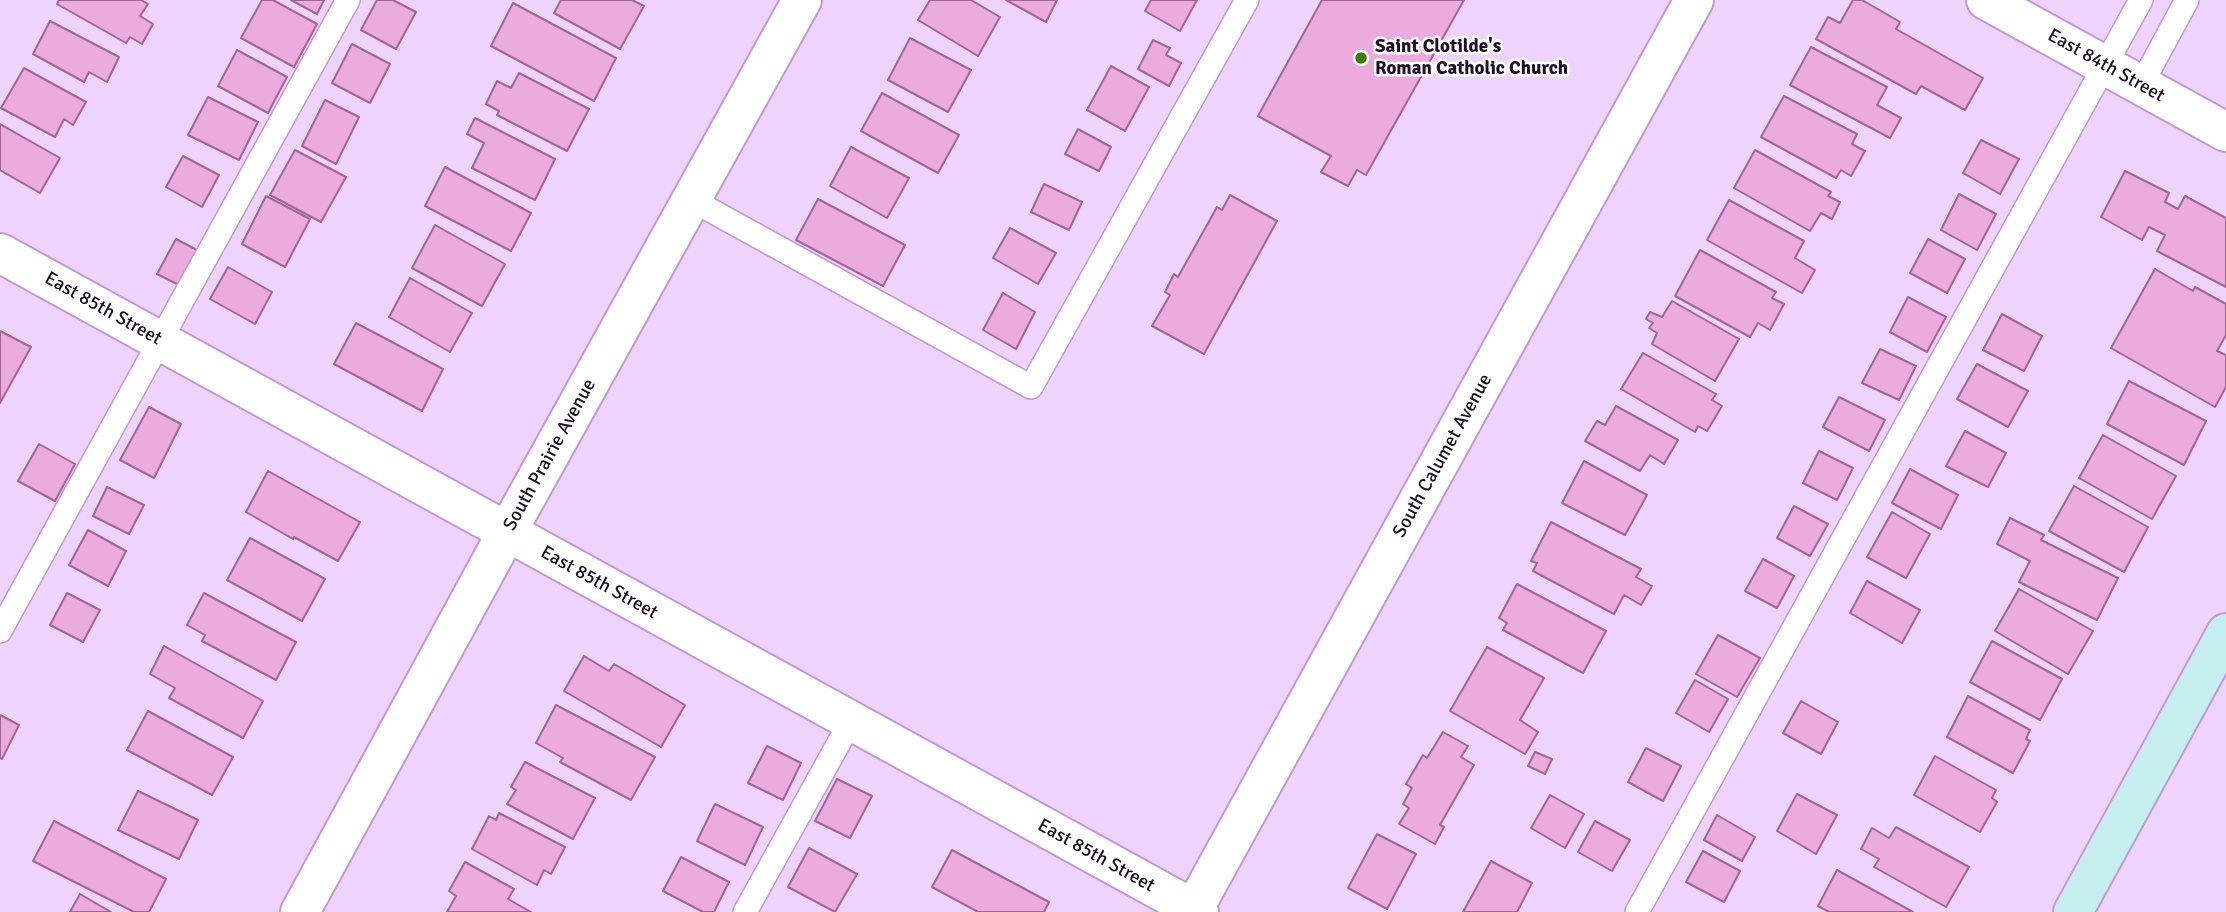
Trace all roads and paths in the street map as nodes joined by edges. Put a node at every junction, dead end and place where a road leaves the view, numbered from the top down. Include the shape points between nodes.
1 (348, 0) edge
2 (802, 0) edge
3 (1247, 0) edge
4 (1694, 0) edge
5 (1986, 0) edge
6 (2141, 0) edge
7 (2187, 0) edge
8 (2105, 65) junction
9 (2141, 85) junction
10 (2226, 132) edge
11 (692, 200) junction
12 (0, 253) edge
13 (160, 341) junction
14 (507, 532) junction
15 (0, 631) edge
16 (2226, 633) edge
17 (851, 721) junction
18 (1195, 911) edge
19 (300, 912) edge
20 (745, 912) edge
21 (1637, 912) edge
22 (2073, 912) edge

1 - 13 lane
2 - 11 street, South Prairie Avenue
3 - 11 lane via 1031,387
4 - 18 street, South Calumet Avenue
5 - 8 street, East 84th Street
6 - 8 lane
7 - 9 lane
8 - 9 street, East 84th Street
8 - 21 lane
9 - 10 street, East 84th Street
11 - 14 street, South Prairie Avenue
12 - 13 street, East 85th Street
13 - 14 street, East 85th Street
13 - 15 lane
14 - 17 street, East 85th Street
14 - 19 street, South Prairie Avenue
16 - 22 street
17 - 18 street, East 85th Street
17 - 20 lane

